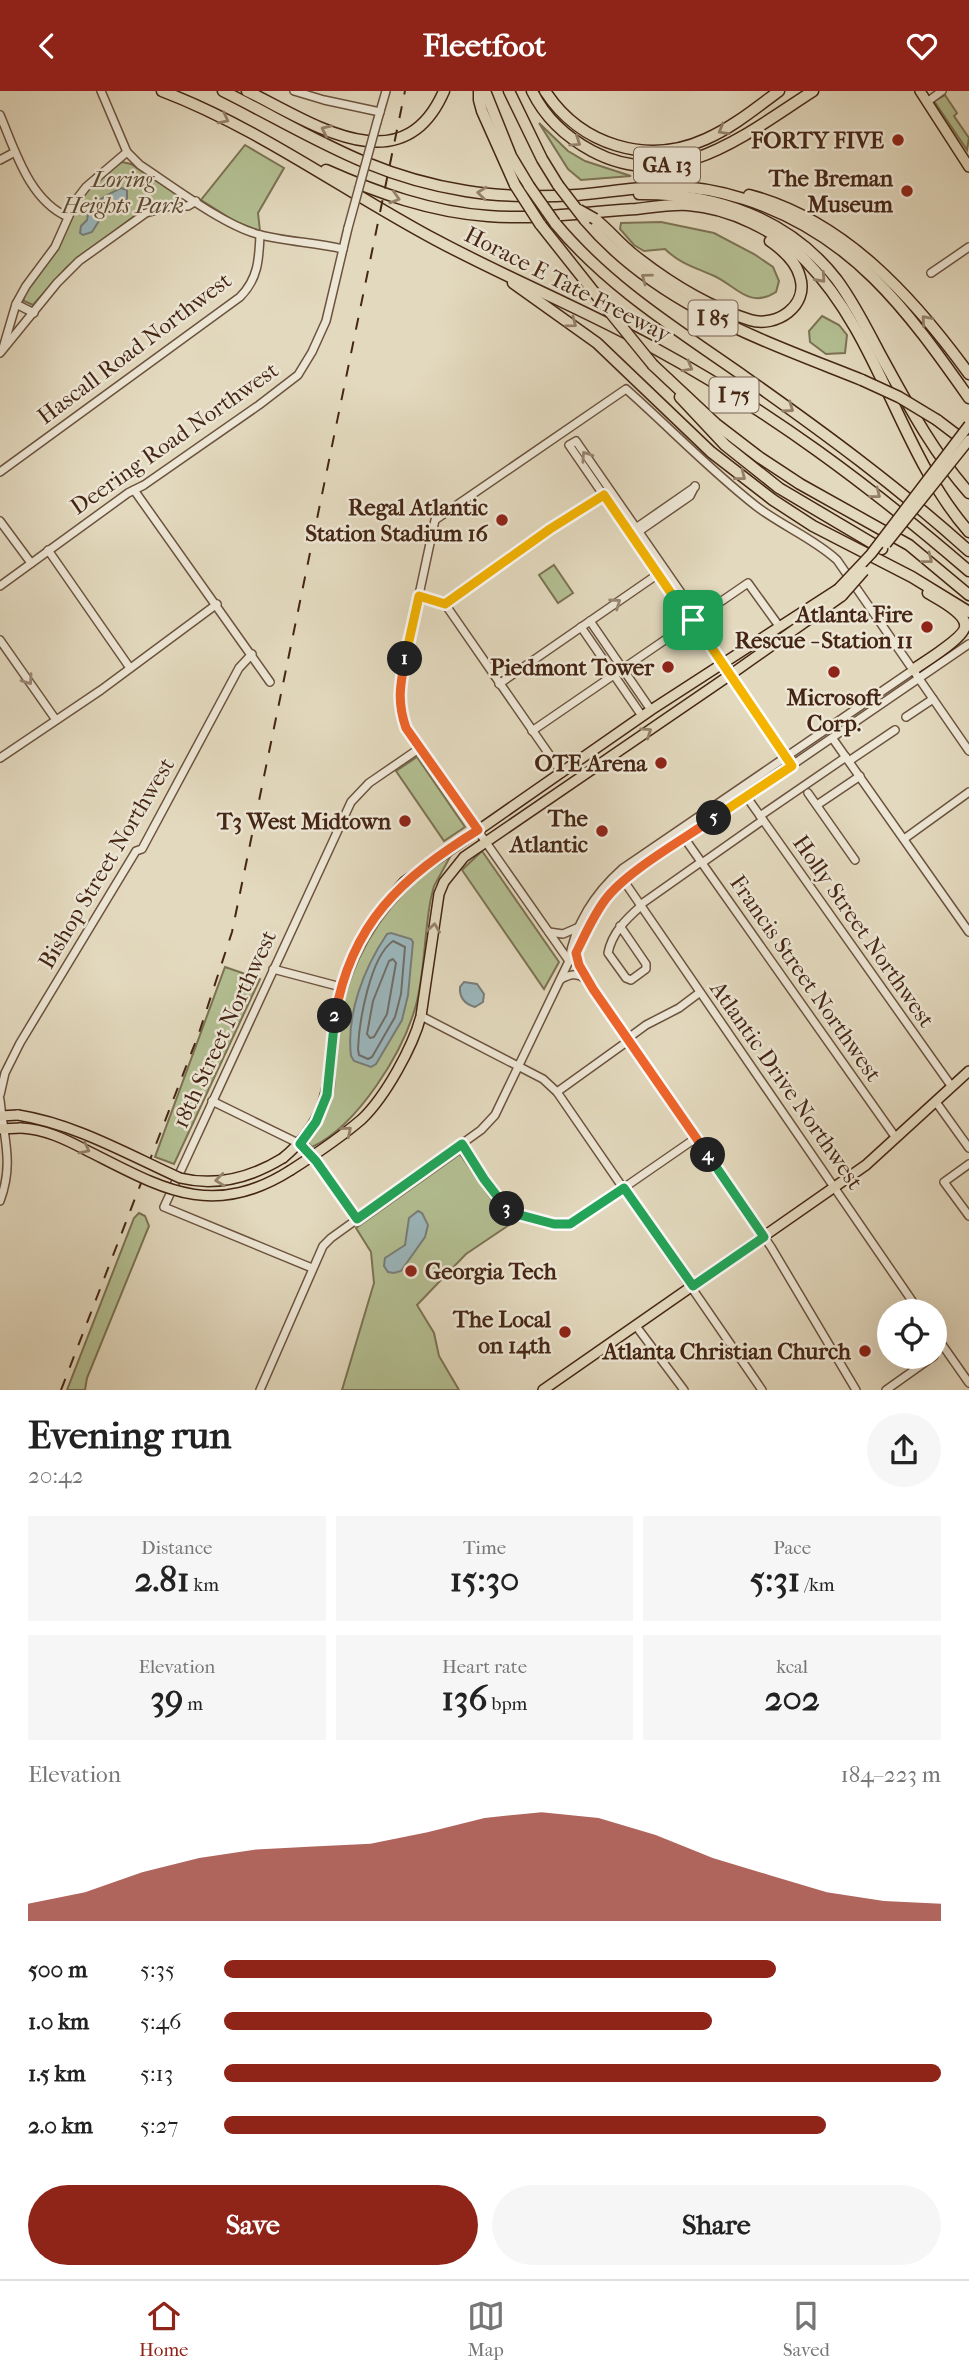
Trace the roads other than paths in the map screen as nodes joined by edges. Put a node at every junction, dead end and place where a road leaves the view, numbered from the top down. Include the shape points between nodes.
1 (101, 91) edge
2 (162, 91) edge
3 (223, 91) edge
4 (247, 91) edge
5 (294, 91) edge
6 (386, 91) edge
7 (444, 91) edge
8 (479, 91) edge
9 (485, 91) edge
10 (509, 91) edge
11 (532, 91) edge
12 (545, 91) edge
13 (779, 91) edge
14 (813, 91) edge
15 (919, 91) edge
16 (942, 91) edge
17 (927, 102) junction
18 (380, 112) junction
19 (0, 115) edge
20 (15, 152) junction
21 (127, 152) junction
22 (287, 153) junction
23 (0, 160) edge
24 (969, 167) edge
25 (574, 195) junction
26 (735, 197) junction
27 (196, 201) junction
28 (629, 209) junction
29 (68, 216) junction
30 (590, 220) junction
31 (260, 235) junction
32 (969, 247) edge
33 (343, 249) junction
34 (474, 259) junction
35 (931, 273) dead end
36 (16, 304) junction
37 (34, 313) junction
38 (1, 352) edge
39 (653, 365) junction
40 (969, 374) edge
41 (969, 398) edge
42 (969, 425) edge
43 (969, 440) edge
44 (969, 445) edge
45 (0, 472) edge
46 (134, 490) junction
47 (607, 493) junction
48 (969, 493) edge
49 (0, 521) edge
50 (634, 531) junction
51 (969, 531) edge
52 (880, 547) junction
53 (48, 551) junction
54 (969, 551) edge
55 (31, 563) junction
56 (887, 565) junction
57 (969, 571) edge
58 (661, 572) junction
59 (0, 586) edge
60 (840, 593) junction
61 (419, 596) junction
62 (969, 596) edge
63 (217, 604) junction
64 (445, 604) junction
65 (969, 612) edge
66 (693, 620) junction
67 (590, 621) junction
68 (779, 626) junction
69 (581, 627) junction
70 (0, 639) edge
71 (969, 644) edge
72 (252, 654) junction
73 (722, 663) junction
74 (130, 668) junction
75 (623, 669) junction
76 (916, 674) junction
77 (614, 675) junction
78 (730, 675) junction
79 (270, 682) dead end
80 (499, 684) junction
81 (933, 699) junction
82 (651, 710) junction
83 (642, 716) junction
84 (906, 717) dead end
85 (57, 720) junction
86 (895, 730) dead end
87 (532, 731) junction
88 (833, 739) junction
89 (420, 748) junction
90 (969, 751) edge
91 (786, 757) junction
92 (0, 758) edge
93 (848, 759) junction
94 (792, 766) junction
95 (562, 772) junction
96 (860, 776) junction
97 (969, 792) edge
98 (808, 793) dead end
99 (746, 796) junction
100 (817, 805) junction
101 (762, 818) junction
102 (478, 830) junction
103 (685, 839) junction
104 (904, 839) junction
105 (486, 841) junction
106 (855, 859) dead end
107 (702, 863) junction
108 (624, 881) junction
109 (641, 905) junction
110 (620, 926) junction
111 (579, 927) junction
112 (549, 932) junction
113 (969, 932) edge
114 (576, 953) junction
115 (569, 961) junction
116 (273, 969) junction
117 (560, 980) junction
118 (341, 987) junction
119 (593, 989) junction
120 (699, 993) junction
121 (421, 1016) junction
122 (628, 1040) junction
123 (517, 1067) junction
124 (969, 1071) edge
125 (952, 1087) junction
126 (557, 1092) junction
127 (0, 1098) edge
128 (212, 1101) junction
129 (936, 1102) junction
130 (1, 1116) edge
131 (2, 1129) edge
132 (696, 1138) junction
133 (896, 1138) junction
134 (300, 1144) junction
135 (462, 1144) junction
136 (969, 1148) edge
137 (312, 1156) junction
138 (969, 1164) edge
139 (624, 1188) junction
140 (834, 1188) junction
141 (0, 1201) edge
142 (969, 1216) edge
143 (357, 1219) junction
144 (764, 1237) junction
145 (312, 1268) junction
146 (693, 1286) junction
147 (911, 1299) edge
148 (636, 1326) junction
149 (947, 1351) edge
150 (916, 1369) edge
151 (969, 1383) edge
152 (557, 1386) edge
153 (260, 1390) edge
154 (543, 1390) edge
155 (684, 1390) edge
156 (762, 1390) edge
157 (856, 1390) edge
158 (886, 1390) edge

1 - 21 street
2 -> 22 highway, Horace E Tate Freeway / I 75
25 -> 3 highway, Horace E Tate Freeway via 486,194 404,177 362,163
7 -> 4 highway via 416,128 396,138 369,142 335,135
5 - 18 street
6 - 18 street, Deering Road Northwest
8 - 39 highway, bridge via 482,111 515,185 540,224
9 -> 54 highway, I 85, bridge via 511,156 555,223 588,260 629,295 892,484
10 - 30 highway, bridge via 558,185
11 -> 14 highway, GA 13 via 549,118 579,144 617,162 657,166 701,158 721,149
13 -> 12 highway, GA 13 via 716,134 660,151 601,141 571,122
15 - 17 main road
16 - 17 street
17 - 24 main road
18 - 33 street, Deering Road Northwest, bridge
19 - 20 street
20 - 23 street
20 - 29 street via 37,190
21 - 27 street
21 - 29 street via 86,187
22 -> 28 highway via 383,194 453,212 523,217
22 - 34 highway, Horace E Tate Freeway / I 75
25 - 26 highway, Horace E Tate Freeway via 678,187
25 - 48 highway via 693,196 755,215 796,240 845,292 930,444
40 -> 26 highway via 906,297 848,244 788,208 749,195
26 - 41 highway, Horace E Tate Freeway via 802,222 851,257 910,319
27 - 31 street via 233,225
27 - 37 street via 157,209 136,219 69,269
28 - 30 highway via 690,210 748,229 794,263 802,281 796,304 769,321 740,316 669,279
28 -> 51 highway via 688,205 720,212 765,231 803,259 850,319 928,473
29 - 36 street via 55,247
44 -> 30 highway, I 85, bridge via 899,397 689,306 640,274 604,241
31 - 33 street
31 - 45 street, Hascall Road Northwest via 256,272 240,297
32 - 35 street
33 - 46 street, Deering Road Northwest via 326,321 298,375
34 -> 56 highway via 590,337 750,483 791,513
34 -> 57 highway, Horace E Tate Freeway / I 75 via 653,347 755,407 863,483
36 - 37 street
36 - 38 street
37 - 38 street
39 - 52 highway via 725,445 779,488
39 -> 62 highway via 759,457 909,545
42 - 52 main road, bridge
43 - 52 main road, bridge
46 - 53 street, Deering Road Northwest
46 - 63 street
47 -> 47 street via 576,441 569,445
47 - 50 street
47 - 64 street
49 - 55 street
50 - 50 street via 690,496 695,486
50 - 58 street
52 - 60 main road, bridge
53 - 55 street, Deering Road Northwest
53 - 74 street
55 - 59 street, Deering Road Northwest
56 - 65 highway
56 - 76 highway via 952,609 966,625 956,640
58 - 66 street via 693,610
67 -> 58 street
60 - 68 main road
60 - 78 main road
61 - 64 street
61 - 76 street via 435,520 626,389 725,482 837,560
61 - 89 street via 399,688 406,728
63 - 72 street
63 - 74 street
64 - 80 street
66 - 68 street via 748,583
66 - 73 street
66 - 75 street
67 - 69 street
67 - 75 street
68 - 73 main road
69 - 77 street
69 - 80 street
70 -> 85 street
71 - 76 street
72 - 79 street
72 - 127 street, Bishop Street Northwest via 239,668 142,849 134,855 20,1043 5,1073
73 - 78 street
73 - 82 main road
74 - 85 street
75 - 77 street
75 - 82 street
76 - 81 street
76 - 88 street
76 - 91 street
77 - 83 street
77 - 87 street
78 - 91 street
105 -> 78 main road
80 - 87 street
81 - 84 street
81 - 90 street
82 - 83 main road
83 - 95 main road
85 - 92 street
86 - 93 street
87 - 95 street
88 - 93 street
88 - 94 street
89 - 102 street
89 - 116 street, 18th Street Northwest via 369,783 351,802
91 - 94 street
91 - 111 street via 627,865 603,888
93 - 96 street
93 - 101 street
94 - 99 street
95 - 102 main road
96 - 100 street
96 - 104 street
97 - 104 street
98 - 100 street
99 - 101 street, Holly Street Northwest
99 - 103 street
100 - 106 street
101 - 107 street
101 - 125 street, Holly Street Northwest
102 - 105 street
102 - 118 main road via 418,870 387,901 361,939
103 - 107 street, Francis Street Northwest
103 - 108 street
104 - 113 street
105 - 112 street
121 -> 105 main road via 439,894 456,865
107 - 109 street
107 - 133 street, Francis Street Northwest
108 - 109 street, Atlantic Drive Northwest
108 - 114 street via 605,900
109 - 110 street
109 - 120 street, Atlantic Drive Northwest
110 - 110 street via 608,953 631,980 646,964
111 - 112 street via 563,935
111 - 115 street
112 - 115 street
114 - 115 street
114 - 119 street
115 - 117 street
116 - 118 street
116 - 128 street, 18th Street Northwest
117 - 119 street via 579,975
117 - 123 street
118 - 134 main road via 327,1095
119 - 122 street
120 - 122 street
120 - 140 street, Atlantic Drive Northwest
121 - 123 street
137 -> 121 main road via 365,1116 397,1072
122 - 126 street
122 - 132 street
123 - 126 street via 543,1079
123 - 135 street via 495,1115
124 - 125 main road
125 - 129 main road
126 - 139 street
127 - 130 street, Bishop Street Northwest
128 - 134 street
128 - 145 street, 18th Street Northwest via 164,1207
129 - 133 main road
129 - 136 street
130 - 131 street, Bishop Street Northwest
134 -> 130 main road, bridge via 246,1177 191,1181 44,1119
131 -> 137 main road, bridge via 34,1129 155,1185 188,1195 249,1190
131 - 141 street, Bishop Street Northwest via 9,1172
132 - 139 street
132 - 144 street
133 - 140 main road
134 - 137 street
135 - 139 street via 509,1212 570,1224
135 - 143 street
137 - 143 street
138 - 142 street via 944,1182
139 - 146 street
140 - 144 main road
140 - 147 street, Atlantic Drive Northwest
143 - 145 street via 323,1246
144 - 146 main road
144 - 157 street
145 - 153 street
146 - 148 main road
146 - 156 street
148 - 152 main road
148 - 155 street
149 - 151 street
150 - 158 street
152 - 154 main road

